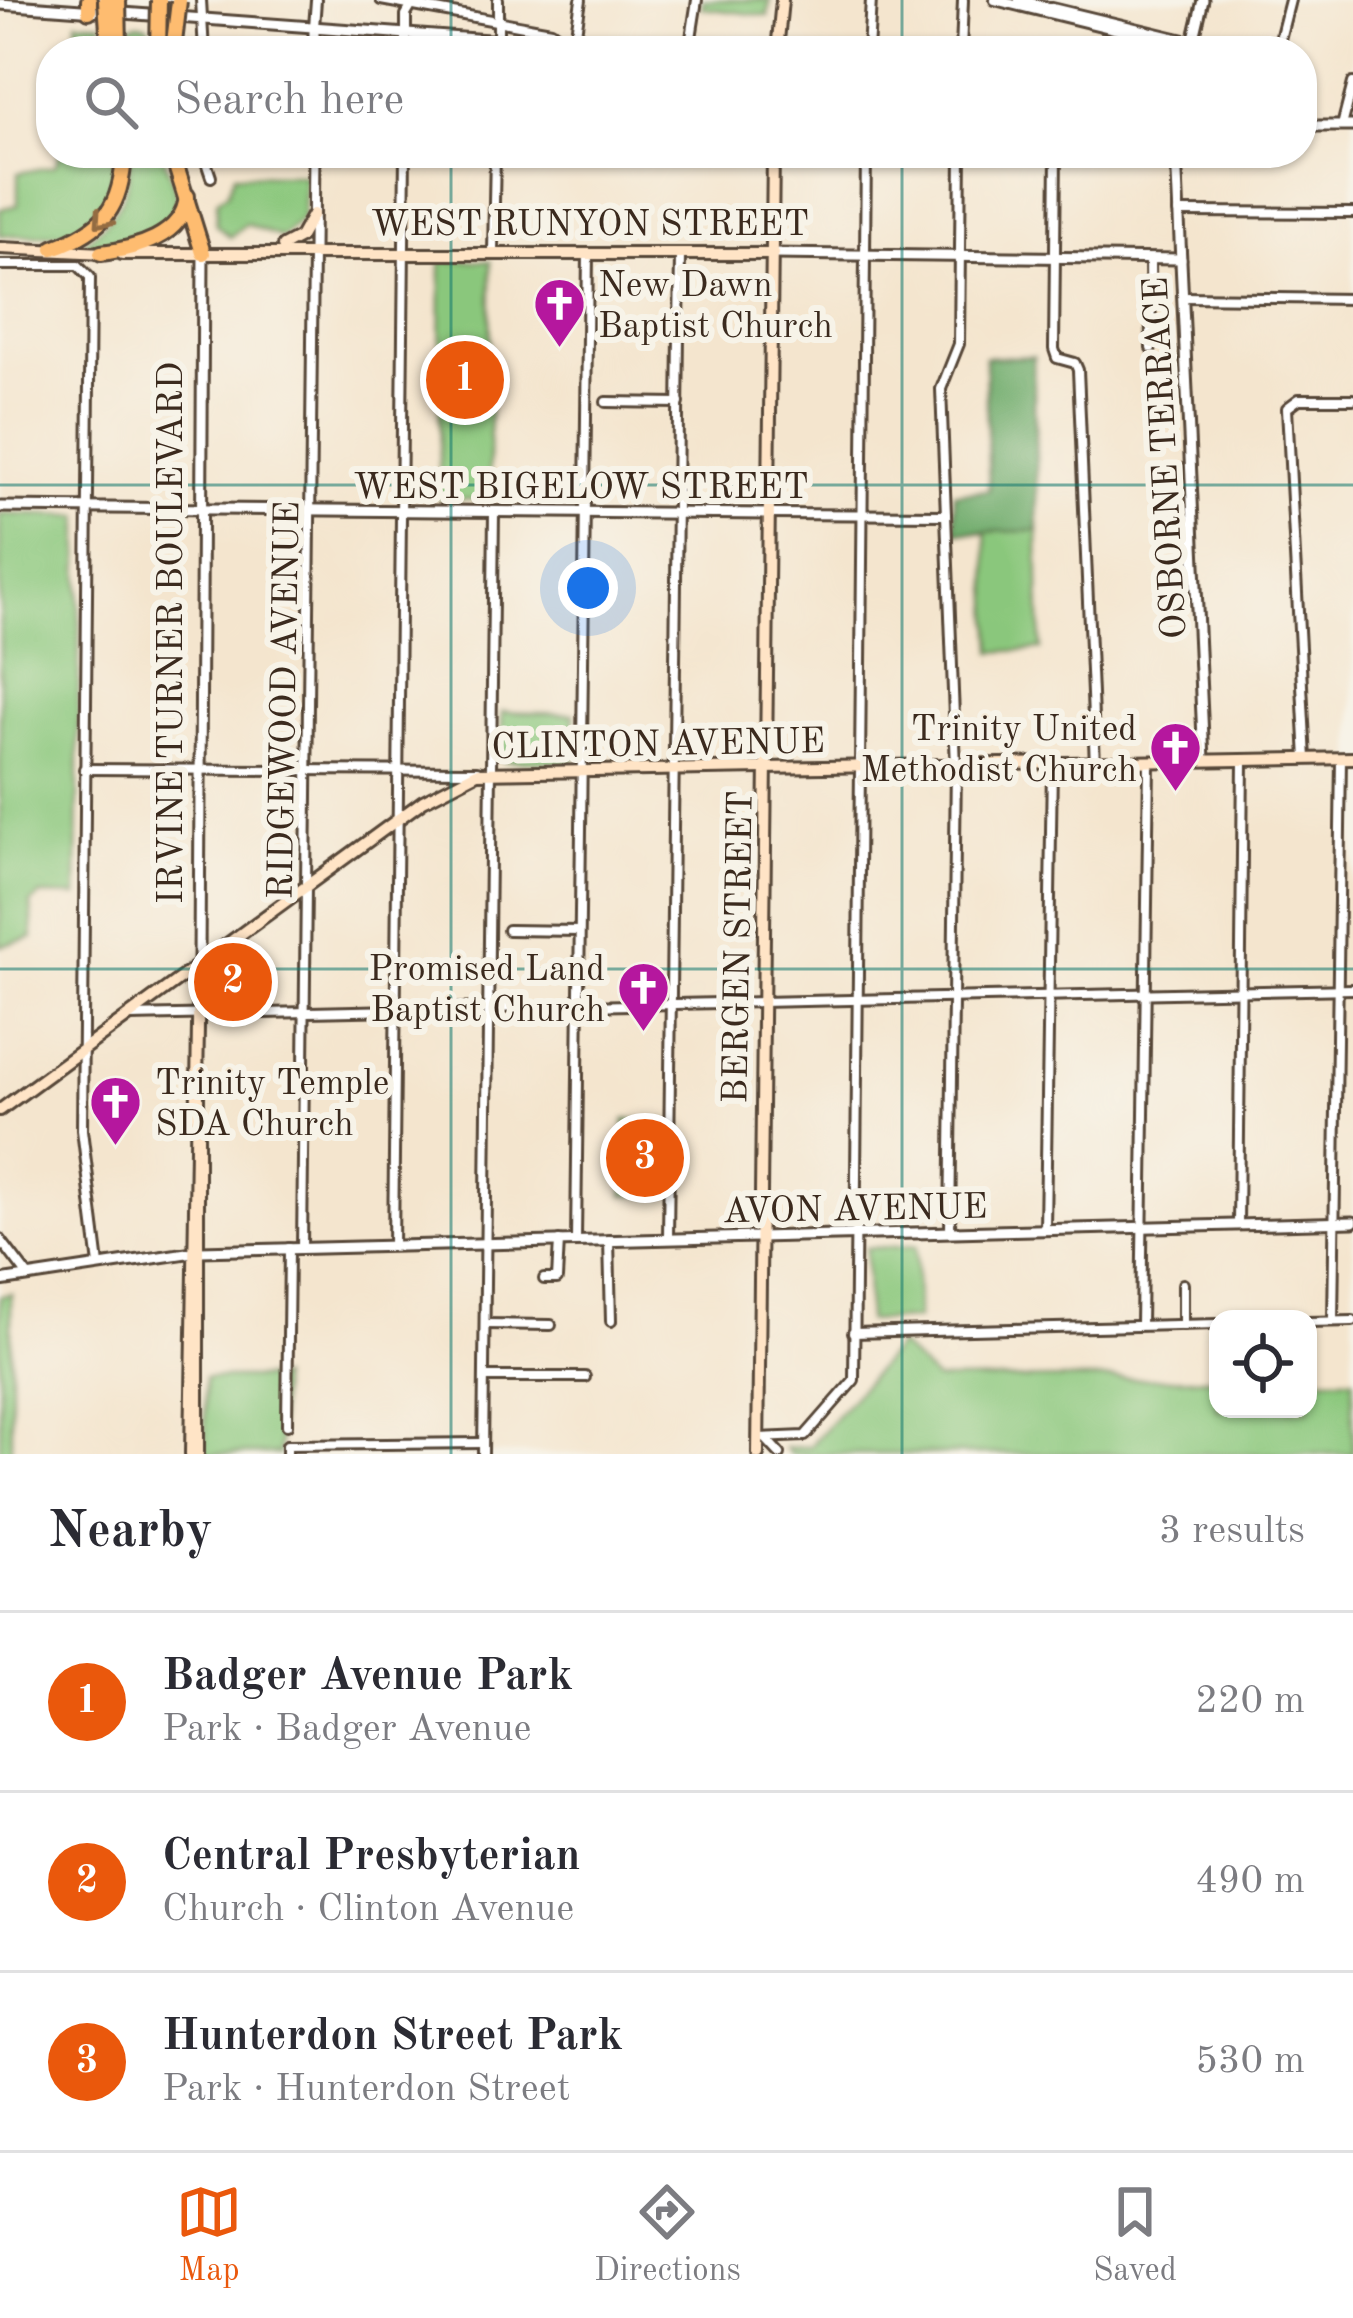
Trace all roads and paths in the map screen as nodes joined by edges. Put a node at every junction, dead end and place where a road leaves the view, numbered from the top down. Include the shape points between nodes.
1 (106, 0) edge
2 (118, 0) edge
3 (159, 0) edge
4 (179, 0) edge
5 (201, 0) edge
6 (316, 0) edge
7 (381, 0) edge
8 (498, 0) edge
9 (581, 0) edge
10 (697, 0) edge
11 (782, 0) edge
12 (871, 0) edge
13 (963, 0) edge
14 (995, 0) edge
15 (1019, 0) edge
16 (1203, 0) edge
17 (1290, 0) edge
18 (414, 3) edge
19 (0, 4) edge
20 (89, 5) edge
21 (203, 19) junction
22 (497, 21) junction
23 (314, 27) junction
24 (406, 34) junction
25 (112, 36) edge
26 (115, 36) edge
27 (158, 36) edge
28 (174, 36) edge
29 (204, 36) edge
30 (314, 36) edge
31 (423, 36) edge
32 (498, 36) edge
33 (558, 36) edge
34 (575, 36) edge
35 (691, 36) edge
36 (779, 36) edge
37 (869, 36) edge
38 (962, 36) edge
39 (1146, 36) edge
40 (1152, 36) edge
41 (1195, 36) edge
42 (1281, 36) edge
43 (1353, 83) edge
44 (1317, 126) edge
45 (1348, 126) edge
46 (121, 168) edge
47 (177, 168) edge
48 (208, 168) edge
49 (314, 168) edge
50 (405, 168) edge
51 (495, 168) edge
52 (773, 168) edge
53 (866, 168) edge
54 (961, 168) edge
55 (1056, 168) edge
56 (1177, 168) edge
57 (211, 177) dead end
58 (187, 196) junction
59 (1178, 212) junction
60 (1353, 213) edge
61 (314, 214) junction
62 (0, 248) edge
63 (53, 248) junction
64 (274, 250) junction
65 (313, 250) junction
66 (404, 251) junction
67 (493, 252) junction
68 (588, 252) junction
69 (101, 253) junction
70 (203, 253) junction
71 (680, 253) junction
72 (772, 254) junction
73 (865, 255) junction
74 (960, 257) junction
75 (1055, 258) junction
76 (1150, 259) junction
77 (1181, 259) junction
78 (0, 265) edge
79 (1183, 298) junction
80 (1353, 299) edge
81 (608, 327) dead end
82 (680, 328) junction
83 (1151, 348) dead end
84 (1353, 399) edge
85 (606, 402) dead end
86 (679, 403) junction
87 (0, 507) edge
88 (199, 508) junction
89 (88, 509) junction
90 (311, 510) junction
91 (402, 512) junction
92 (494, 512) junction
93 (586, 512) junction
94 (678, 513) junction
95 (770, 514) junction
96 (862, 514) junction
97 (946, 515) junction
98 (1347, 758) edge
99 (1306, 759) junction
100 (1204, 760) junction
101 (1243, 761) junction
102 (1149, 763) junction
103 (1095, 764) junction
104 (1052, 765) junction
105 (956, 767) junction
106 (85, 769) junction
107 (197, 769) junction
108 (859, 769) junction
109 (309, 770) junction
110 (399, 770) junction
111 (490, 771) junction
112 (768, 771) junction
113 (676, 773) junction
114 (584, 774) junction
115 (399, 818) junction
116 (308, 885) junction
117 (508, 930) dead end
118 (579, 931) junction
119 (199, 965) junction
120 (1353, 989) edge
121 (1337, 990) junction
122 (1240, 992) junction
123 (1145, 994) junction
124 (1049, 997) junction
125 (953, 998) junction
126 (857, 1000) junction
127 (765, 1003) junction
128 (671, 1004) junction
129 (578, 1006) junction
130 (487, 1008) junction
131 (396, 1011) junction
132 (306, 1014) junction
133 (129, 1016) junction
134 (200, 1016) junction
135 (83, 1049) junction
136 (0, 1110) edge
137 (1335, 1222) junction
138 (1353, 1222) edge
139 (1238, 1225) junction
140 (1144, 1227) junction
141 (1046, 1229) junction
142 (950, 1232) junction
143 (854, 1234) junction
144 (761, 1237) junction
145 (668, 1238) junction
146 (0, 1239) edge
147 (609, 1240) junction
148 (559, 1241) junction
149 (576, 1241) junction
150 (485, 1244) junction
151 (394, 1246) junction
152 (302, 1248) junction
153 (290, 1249) junction
154 (197, 1251) junction
155 (99, 1265) junction
156 (28, 1276) junction
157 (544, 1279) dead end
158 (0, 1281) edge
159 (1183, 1284) dead end
160 (611, 1321) dead end
161 (1333, 1321) junction
162 (1353, 1321) edge
163 (1317, 1322) edge
164 (485, 1324) junction
165 (1209, 1324) edge
166 (551, 1325) dead end
167 (1142, 1325) junction
168 (1183, 1325) junction
169 (853, 1333) junction
170 (484, 1377) junction
171 (585, 1377) dead end
172 (287, 1425) dead end
173 (762, 1438) junction
174 (483, 1449) edge
175 (287, 1450) edge
176 (194, 1454) edge
177 (758, 1454) edge
178 (780, 1454) edge

1 - 25 highway, bridge
2 - 26 highway, bridge
3 - 27 highway, bridge
4 - 28 highway, bridge
5 - 21 street
6 - 23 street
7 - 18 street
8 - 22 street
9 - 34 street
10 - 35 street
11 - 36 main road
12 - 37 street
13 - 38 street
14 - 39 street
15 - 40 street
16 - 41 street
17 - 42 street
18 - 22 street
18 - 24 street
19 - 20 street
20 - 21 street
21 - 23 street
21 - 29 street
22 - 32 street
22 - 33 street
23 - 24 street
23 - 30 street
24 - 31 street
43 - 45 street
44 - 45 street
46 -> 63 highway via 107,218 87,236
47 - 58 highway
48 - 57 street
49 - 61 street, RIDGEWOOD AVENUE
50 - 66 street
51 - 67 street
52 - 72 main road, BERGEN STREET
53 - 73 street
54 - 74 street
55 - 75 street
56 - 59 street, OSBORNE TERRACE
58 - 69 highway via 182,217 163,233
58 - 70 highway
59 - 60 street
59 - 77 street, OSBORNE TERRACE
61 - 64 main road via 300,237
61 - 65 street, RIDGEWOOD AVENUE
62 - 63 main road, WEST RUNYON STREET
63 - 69 main road, WEST RUNYON STREET
64 - 65 main road, WEST RUNYON STREET
64 - 70 main road, WEST RUNYON STREET
65 - 66 main road, WEST RUNYON STREET
65 - 90 street, RIDGEWOOD AVENUE
66 - 67 main road, WEST RUNYON STREET
66 - 91 street
67 - 68 main road, WEST RUNYON STREET
68 - 71 main road, WEST RUNYON STREET
68 - 93 street
69 - 70 main road, WEST RUNYON STREET
70 - 88 street, IRVINE TURNER BOULEVARD
71 - 72 main road, WEST RUNYON STREET
71 - 82 street
72 - 73 street, WEST RUNYON STREET
72 - 95 main road, BERGEN STREET
73 - 74 street, WEST RUNYON STREET
73 - 96 street
74 - 75 street, WEST RUNYON STREET
74 - 97 street via 959,344 940,388
75 - 76 street, WEST RUNYON STREET
75 - 103 street via 1054,354 1078,370
76 - 77 street, WEST RUNYON STREET
76 - 83 street
77 - 79 street, OSBORNE TERRACE
78 - 89 street via 81,266 89,274
79 - 80 street
79 - 100 street, OSBORNE TERRACE
81 - 82 street
82 - 86 street
84 - 99 street via 1291,403
85 - 86 street
86 - 94 street
87 - 89 street, WEST BIGELOW STREET
88 - 89 street, WEST BIGELOW STREET
88 - 90 street, WEST BIGELOW STREET
88 - 107 street, IRVINE TURNER BOULEVARD
89 - 106 street
90 - 91 street, WEST BIGELOW STREET
90 - 109 street, RIDGEWOOD AVENUE
91 - 92 street, WEST BIGELOW STREET
91 - 110 street
92 - 93 street, WEST BIGELOW STREET
92 - 111 street
93 - 94 street, WEST BIGELOW STREET
93 - 114 street
94 - 95 street, WEST BIGELOW STREET
94 - 113 street
95 - 96 street, WEST BIGELOW STREET
95 - 112 main road, BERGEN STREET
96 - 97 street, WEST BIGELOW STREET
96 - 108 street
97 - 105 street
98 - 99 main road, CLINTON AVENUE
98 - 121 street
99 - 101 main road, CLINTON AVENUE
100 - 101 main road, CLINTON AVENUE
100 - 102 main road, CLINTON AVENUE
101 - 122 street
102 - 103 main road, CLINTON AVENUE
102 - 123 street
103 - 104 main road, CLINTON AVENUE
104 - 105 main road, CLINTON AVENUE
104 - 124 street
105 - 108 main road, CLINTON AVENUE
105 - 125 street
106 - 107 street
106 - 135 street
107 - 109 street
107 - 119 street, IRVINE TURNER BOULEVARD
108 - 112 main road, CLINTON AVENUE
108 - 126 street
109 - 110 street
109 - 116 street, RIDGEWOOD AVENUE
110 - 111 street
110 - 115 street
111 - 114 main road, CLINTON AVENUE
111 - 115 main road, CLINTON AVENUE via 455,780
111 - 130 street
112 - 113 main road, CLINTON AVENUE
112 - 127 main road, BERGEN STREET
113 - 114 main road, CLINTON AVENUE
113 - 128 street
114 - 118 street
115 - 116 main road, CLINTON AVENUE
115 - 131 street
116 - 119 main road, CLINTON AVENUE
116 - 132 street, RIDGEWOOD AVENUE
117 - 118 street
118 - 129 street
119 - 133 main road, CLINTON AVENUE
119 - 134 main road, IRVINE TURNER BOULEVARD
120 - 121 street
121 - 122 street
121 - 137 street
122 - 123 street
122 - 139 street
123 - 124 street
123 - 140 street
124 - 125 street
124 - 141 street
125 - 126 street
125 - 142 street
126 - 127 street
126 - 143 street
127 - 128 street
127 - 144 main road, BERGEN STREET
128 - 129 street
128 - 145 street
129 - 130 street
129 - 149 street
130 - 131 street
130 - 150 street
131 - 132 street
131 - 151 street
132 - 134 street
132 - 152 street, RIDGEWOOD AVENUE
133 - 134 street
133 - 135 main road, CLINTON AVENUE
134 - 154 main road, IRVINE TURNER BOULEVARD
135 - 136 main road, CLINTON AVENUE
135 - 155 street via 82,1142
137 - 138 street, AVON AVENUE
137 - 139 street, AVON AVENUE
137 - 161 street
139 - 140 street, AVON AVENUE
140 - 141 street, AVON AVENUE
140 - 167 street
141 - 142 street, AVON AVENUE
142 - 143 street, AVON AVENUE
143 - 144 street, AVON AVENUE
143 - 169 street
144 - 145 street, AVON AVENUE
144 - 173 main road, BERGEN STREET
145 - 147 street, AVON AVENUE
146 - 156 street
147 - 149 street, AVON AVENUE
147 - 160 street
148 - 149 street, AVON AVENUE
148 - 150 street, AVON AVENUE
148 - 157 street via 557,1279
150 - 151 street, AVON AVENUE
150 - 164 street
151 - 152 street, AVON AVENUE
152 - 153 street, AVON AVENUE
153 - 154 street, AVON AVENUE
153 - 172 street
154 - 155 street, AVON AVENUE
154 - 176 main road, IRVINE TURNER BOULEVARD
155 - 156 street, AVON AVENUE
156 - 158 street, AVON AVENUE
159 - 168 street
161 - 162 street
161 - 163 street
164 - 166 street
164 - 170 street
165 - 168 street
167 - 168 street
167 - 169 street
169 - 173 street via 854,1380 803,1437
170 - 171 street
170 - 174 street
173 - 177 main road, BERGEN STREET
173 - 178 street
174 - 175 street

